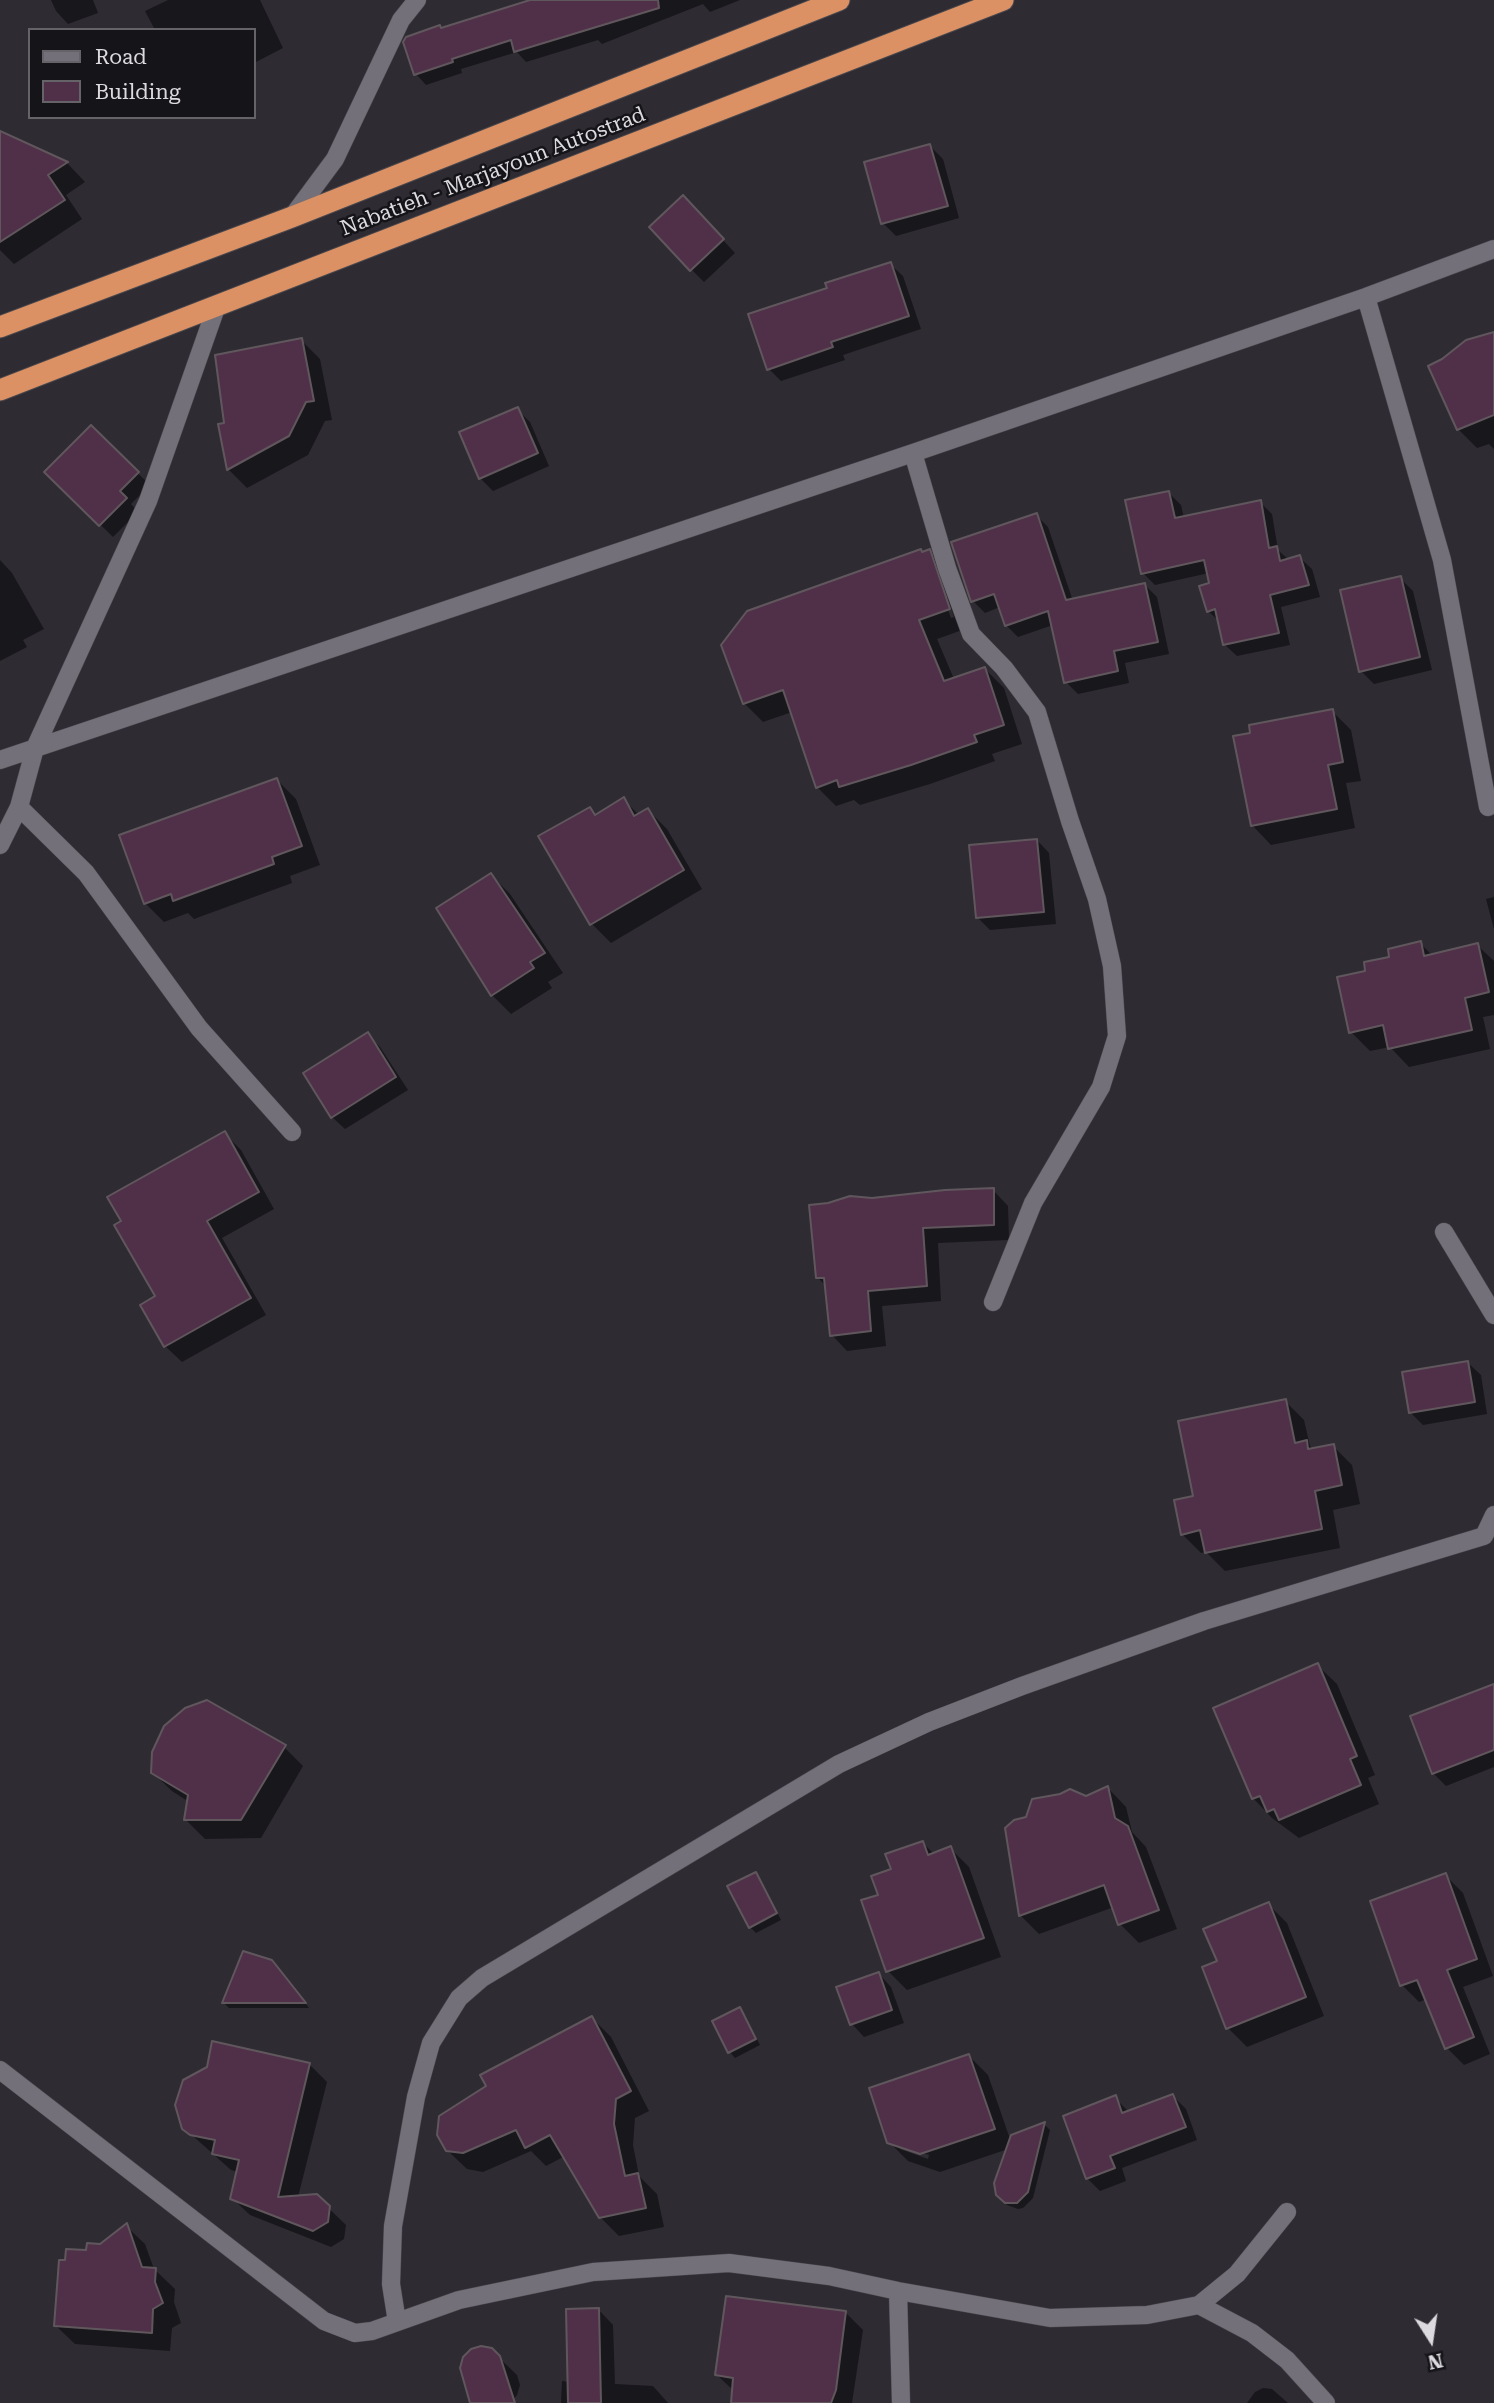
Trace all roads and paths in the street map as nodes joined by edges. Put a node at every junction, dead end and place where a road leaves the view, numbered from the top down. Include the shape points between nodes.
1 (417, 0) edge
2 (839, 0) edge
3 (1003, 0) edge
4 (292, 217) junction
5 (1494, 249) edge
6 (1366, 297) junction
7 (217, 304) junction
8 (0, 327) edge
9 (0, 390) edge
10 (913, 453) junction
11 (35, 748) junction
12 (0, 760) edge
13 (19, 807) junction
14 (1488, 807) dead end
15 (0, 845) edge
16 (292, 1132) dead end
17 (1444, 1232) dead end
18 (993, 1302) dead end
19 (1494, 1315) edge
20 (1494, 1515) edge
21 (1489, 1543) edge
22 (0, 2070) edge
23 (1287, 2212) dead end
24 (898, 2291) junction
25 (1199, 2305) junction
26 (397, 2322) junction
27 (901, 2403) edge
28 (1326, 2403) edge

1 - 4 street via 401,20 335,159
2 - 4 highway, Nabatieh - Marjayoun Autostrad
3 - 7 highway, Nabatieh - Marjayoun Autostrad
4 - 8 highway, Nabatieh - Marjayoun Autostrad
5 - 6 street
6 - 10 street
6 - 14 street via 1442,560
7 - 9 highway, Nabatieh - Marjayoun Autostrad
7 - 11 street via 148,500
10 - 11 street
10 - 18 street via 971,634 1037,712 1097,899 1112,966 1117,1036 1101,1087 1033,1203
11 - 12 street
11 - 13 street
13 - 15 street
13 - 16 street via 86,873 199,1028
17 - 19 street
20 - 21 street
21 - 26 street via 1204,1621 929,1722 839,1764 482,1978 458,1998 430,2043 416,2096 393,2226 391,2284
22 - 26 street via 324,2321 355,2333
23 - 25 street via 1237,2274
24 - 25 street via 1050,2318 1147,2315
24 - 26 street via 829,2276 729,2263 593,2272 459,2300
24 - 27 street
25 - 28 street via 1252,2333 1287,2360

